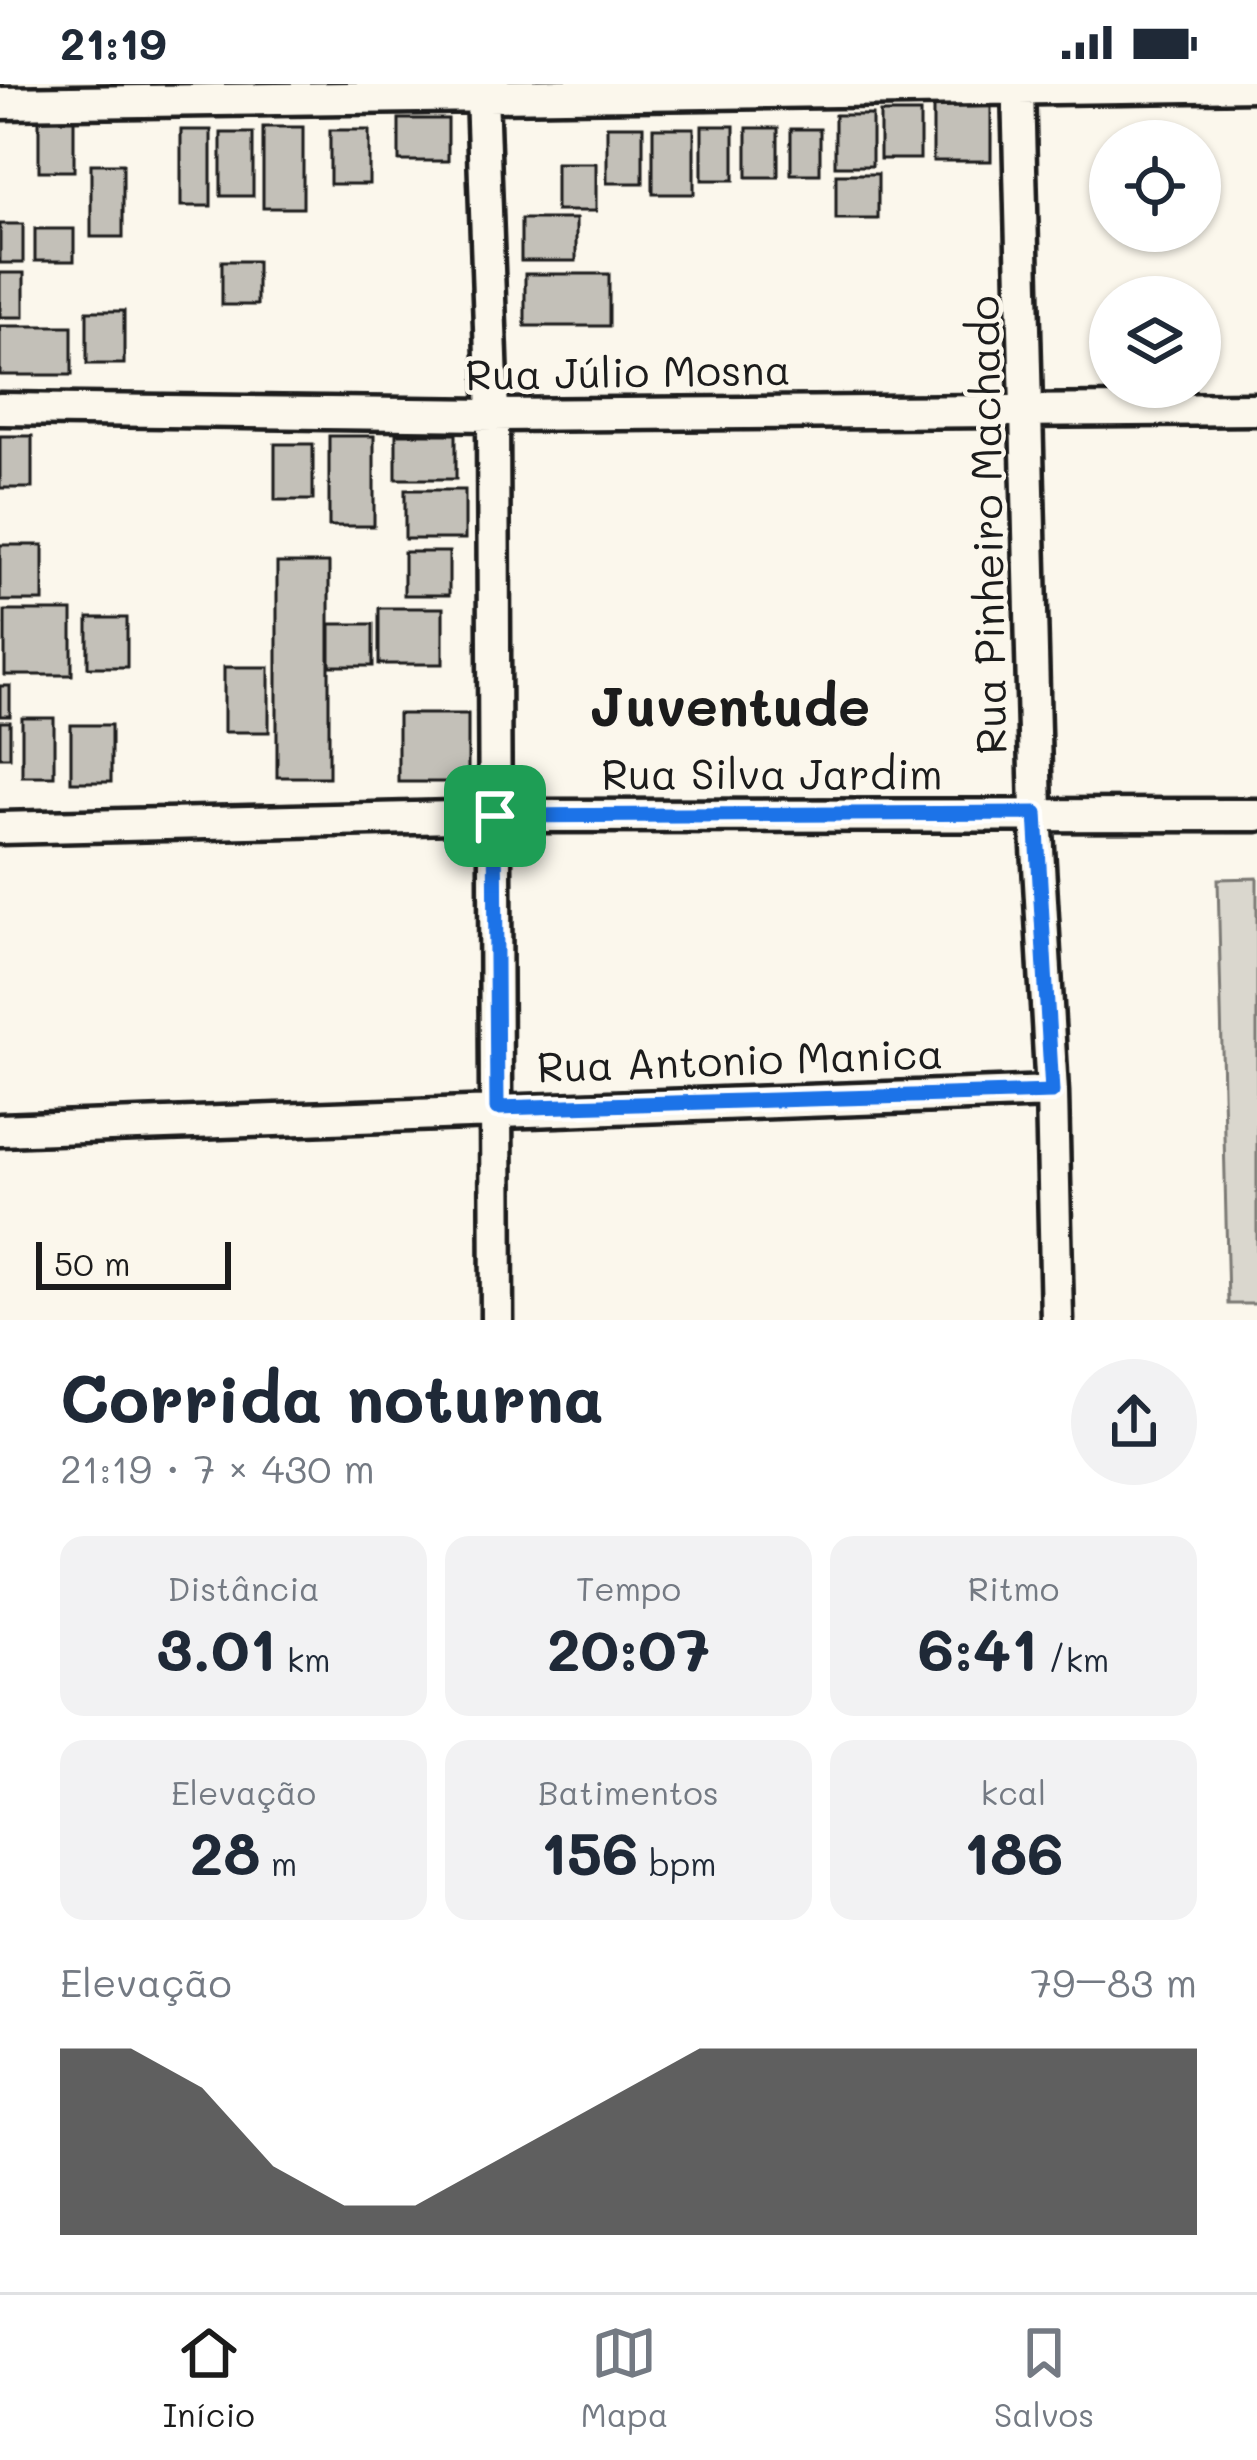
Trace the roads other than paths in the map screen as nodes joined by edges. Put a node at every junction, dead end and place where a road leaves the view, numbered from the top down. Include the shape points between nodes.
1 (1257, 85) edge
2 (1018, 86) edge
3 (482, 92) junction
4 (10, 102) edge
5 (1024, 408) junction
6 (1257, 409) edge
7 (0, 410) edge
8 (493, 416) junction
9 (1036, 813) junction
10 (1257, 815) edge
11 (495, 816) junction
12 (0, 828) edge
13 (1052, 1092) junction
14 (497, 1108) junction
15 (0, 1130) edge
16 (497, 1320) edge
17 (1057, 1320) edge

1 - 2 street
2 - 3 street
2 - 5 street, Rua Pinheiro Machado
3 - 4 street
3 - 8 street
5 - 6 street, Rua Júlio Mosna
5 - 8 street, Rua Júlio Mosna
5 - 9 street, Rua Pinheiro Machado
7 - 8 street, Rua Júlio Mosna
8 - 11 street
9 - 10 street, Rua Silva Jardim
9 - 11 street, Rua Silva Jardim
9 - 13 street, Rua Pinheiro Machado
11 - 12 street, Rua Silva Jardim
11 - 14 street
13 - 14 street, Rua Antonio Manica
13 - 17 street, Rua Pinheiro Machado
14 - 15 street, Rua Antonio Manica
14 - 16 street

